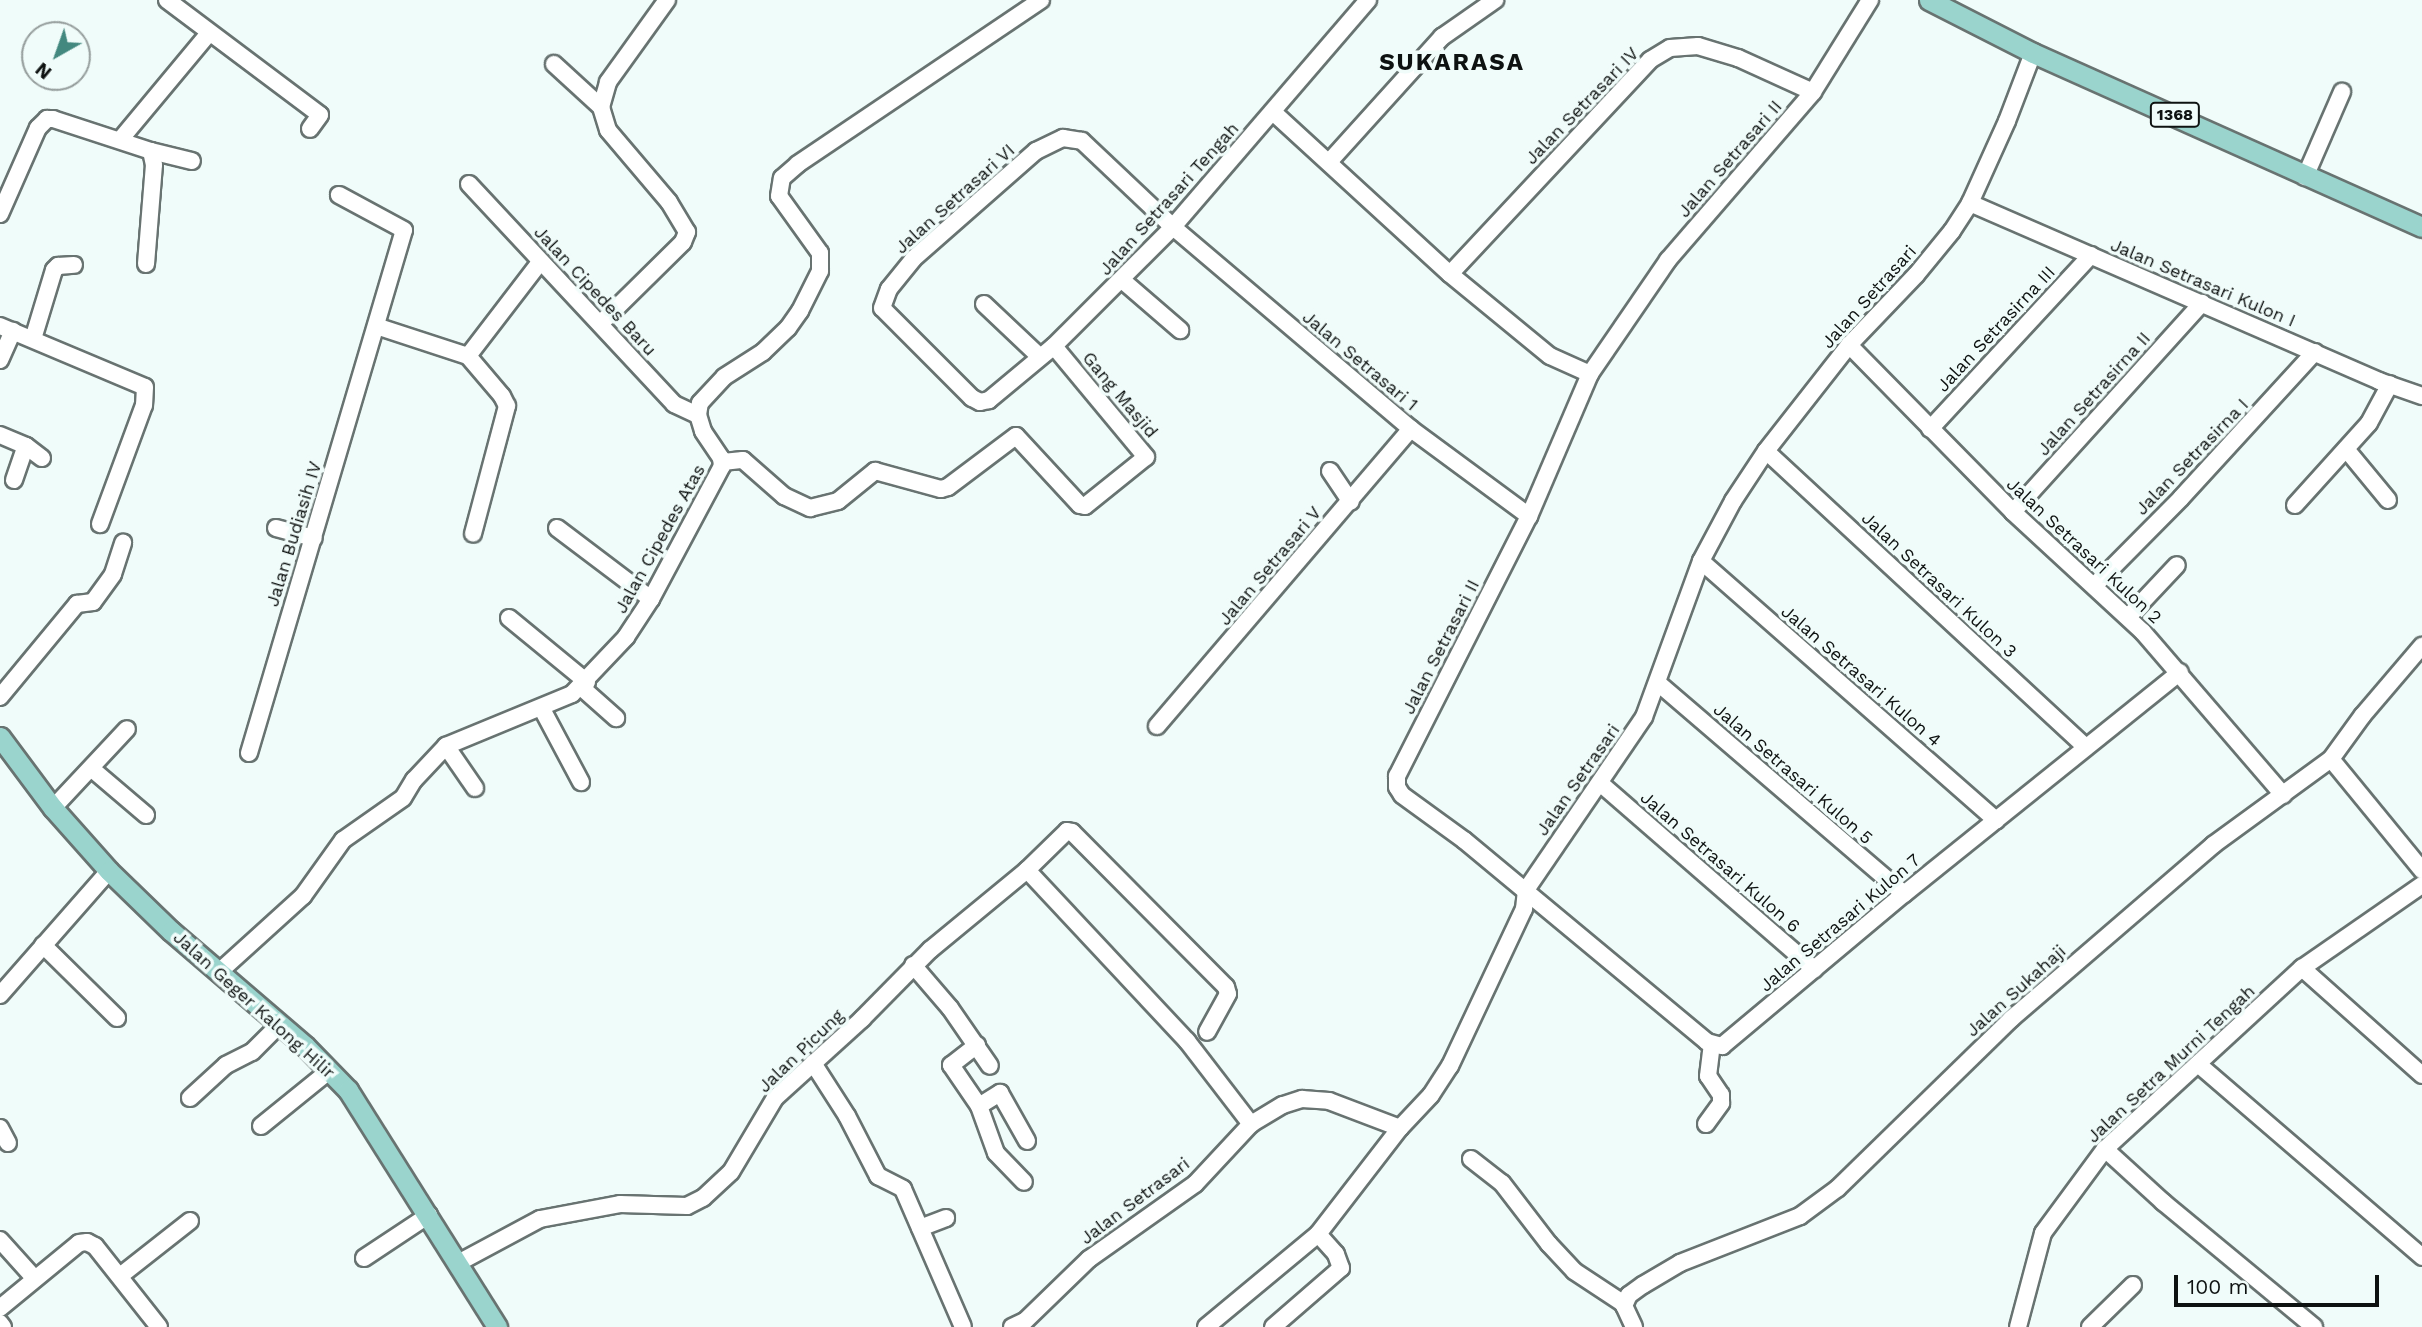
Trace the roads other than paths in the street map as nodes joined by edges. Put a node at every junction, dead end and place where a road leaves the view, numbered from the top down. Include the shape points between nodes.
1 (167, 0) edge
2 (667, 0) edge
3 (1041, 0) edge
4 (1368, 0) edge
5 (1495, 0) edge
6 (1870, 0) edge
7 (1929, 0) edge
8 (209, 33) junction
9 (2033, 52) junction
10 (554, 64) dead end
11 (1813, 92) junction
12 (2342, 92) dead end
13 (601, 107) junction
14 (1273, 112) junction
15 (310, 129) dead end
16 (120, 140) junction
17 (151, 151) junction
18 (192, 161) dead end
19 (1329, 162) junction
20 (2305, 177) junction
21 (469, 184) dead end
22 (339, 195) dead end
23 (1970, 203) junction
24 (0, 214) edge
25 (2422, 227) edge
26 (1173, 228) junction
27 (2091, 255) junction
28 (540, 262) junction
29 (146, 264) dead end
30 (74, 265) dead end
31 (1450, 274) junction
32 (1122, 280) junction
33 (2202, 303) junction
34 (984, 304) dead end
35 (601, 323) junction
36 (376, 326) junction
37 (6, 329) edge
38 (1180, 330) dead end
39 (33, 339) junction
40 (1849, 345) junction
41 (1054, 346) junction
42 (2315, 352) junction
43 (468, 356) junction
44 (1040, 357) junction
45 (0, 360) edge
46 (1590, 374) junction
47 (2390, 384) junction
48 (2422, 396) edge
49 (979, 402) joint
50 (698, 415) junction
51 (1411, 429) junction
52 (1930, 429) junction
53 (0, 435) edge
54 (26, 446) junction
55 (2346, 449) junction
56 (1766, 451) junction
57 (41, 458) dead end
58 (723, 462) junction
59 (1330, 471) dead end
60 (14, 480) dead end
61 (2388, 500) dead end
62 (1350, 502) junction
63 (2295, 505) dead end
64 (2013, 512) junction
65 (1529, 516) junction
66 (100, 524) dead end
67 (276, 528) dead end
68 (557, 528) dead end
69 (473, 534) dead end
70 (314, 538) junction
71 (123, 543) dead end
72 (1701, 561) junction
73 (2177, 565) dead end
74 (2095, 585) junction
75 (651, 599) junction
76 (2128, 617) junction
77 (509, 618) dead end
78 (2422, 646) edge
79 (2180, 671) junction
80 (1658, 683) junction
81 (584, 684) junction
82 (0, 697) edge
83 (542, 709) junction
84 (616, 718) dead end
85 (1157, 726) dead end
86 (127, 729) dead end
87 (0, 737) edge
88 (446, 746) junction
89 (2085, 746) junction
90 (249, 753) dead end
91 (2331, 760) junction
92 (92, 769) junction
93 (581, 782) dead end
94 (1600, 783) junction
95 (475, 788) dead end
96 (2283, 795) junction
97 (54, 808) junction
98 (146, 814) dead end
99 (1996, 820) junction
100 (1027, 870) junction
101 (2422, 870) edge
102 (109, 872) junction
103 (2422, 885) edge
104 (1526, 890) junction
105 (1904, 894) junction
106 (43, 945) junction
107 (913, 965) junction
108 (2302, 968) junction
109 (0, 969) edge
110 (1814, 969) junction
111 (218, 973) junction
112 (13, 980) junction
113 (0, 995) edge
114 (117, 1018) dead end
115 (279, 1025) junction
116 (1206, 1032) dead end
117 (976, 1045) junction
118 (1712, 1045) junction
119 (813, 1063) junction
120 (2198, 1064) junction
121 (990, 1066) dead end
122 (329, 1071) junction
123 (2422, 1075) edge
124 (190, 1098) dead end
125 (979, 1106) junction
126 (1251, 1124) junction
127 (1706, 1124) dead end
128 (261, 1126) dead end
129 (0, 1128) edge
130 (1400, 1128) junction
131 (1027, 1142) dead end
132 (8, 1143) dead end
133 (2105, 1149) junction
134 (1471, 1159) dead end
135 (1024, 1182) dead end
136 (429, 1215) junction
137 (946, 1218) dead end
138 (190, 1221) dead end
139 (920, 1228) junction
140 (1318, 1234) junction
141 (0, 1240) edge
142 (2422, 1257) edge
143 (364, 1258) dead end
144 (458, 1263) junction
145 (120, 1276) junction
146 (35, 1279) junction
147 (2133, 1285) dead end
148 (1624, 1304) junction
149 (0, 1311) edge
150 (4, 1327) edge
151 (159, 1327) edge
152 (497, 1327) edge
153 (963, 1327) edge
154 (1013, 1327) edge
155 (1206, 1327) edge
156 (1273, 1327) edge
157 (1634, 1327) edge
158 (2018, 1327) edge
159 (2090, 1327) edge
160 (2314, 1327) edge

1 - 8 street
2 - 13 street via 608,82
3 - 50 street via 782,178 779,196 820,253 820,271 788,328 764,352 712,388 700,403
4 - 14 street, Jalan Setrasari Tengah
5 - 19 street via 1442,37
6 - 11 street, Jalan Setrasari II
7 - 9 main road, 1368
8 - 15 street via 320,115
8 - 16 street
9 - 20 main road, 1368
9 - 23 street, Jalan Setrasari
10 - 13 street
11 - 31 street, Jalan Setrasari IV via 1728,55 1698,46 1670,48 1650,60
11 - 46 street, Jalan Setrasari II via 1668,260
12 - 20 street
13 - 35 street via 608,130 687,232 683,242
14 - 19 street
14 - 26 street, Jalan Setrasari Tengah
16 - 17 street
16 - 24 street via 47,119 38,128
17 - 18 street
17 - 29 street via 154,165
19 - 31 street
20 - 25 main road, 1368
21 - 28 street, Jalan Cipedes Baru
22 - 36 street, Jalan Budiasih IV via 404,230
23 - 27 street, Jalan Setrasari Kulon I
23 - 40 street, Jalan Setrasari via 1928,261
26 - 32 street, Jalan Setrasari Tengah
26 - 49 street, Jalan Setrasari VI via 1082,141 1063,138 1036,151 949,225 888,289 881,308
26 - 51 street, Jalan Setrasari 1
27 - 33 street, Jalan Setrasari Kulon I
27 - 52 street, Jalan Setrasirna III
28 - 35 street, Jalan Cipedes Baru
28 - 43 street
30 - 39 street via 54,270
31 - 46 street via 1550,356
32 - 38 street
32 - 41 street, Jalan Setrasari Tengah
33 - 42 street, Jalan Setrasari Kulon I
33 - 64 street, Jalan Setrasirna II
34 - 44 street
35 - 50 street, Jalan Cipedes Baru via 674,404
36 - 43 street
36 - 70 street, Jalan Budiasih IV
37 - 39 street
37 - 45 street
39 - 66 street via 139,383 146,390
40 - 52 street, Jalan Setrasari Kulon 2
40 - 56 street, Jalan Setrasari
41 - 44 street, Jalan Setrasari Tengah
41 - 58 street, Gang Masjid via 1146,457 1085,506 1016,436 948,487 875,471 838,501 810,508 784,496 743,460
42 - 47 street, Jalan Setrasari Kulon I
42 - 74 street, Jalan Setrasirna I
43 - 69 street via 507,406
44 - 49 street, Jalan Setrasari Tengah via 989,401
46 - 65 street, Jalan Setrasari II
47 - 48 street, Jalan Setrasari Kulon I
47 - 55 street via 2369,423
50 - 58 street, Jalan Cipedes Atas via 703,432
51 - 62 street, Jalan Setrasari V
51 - 65 street, Jalan Setrasari 1
52 - 64 street, Jalan Setrasari Kulon 2
53 - 54 street
54 - 57 street
54 - 60 street
55 - 61 street
55 - 63 street
56 - 72 street, Jalan Setrasari
56 - 89 street, Jalan Setrasari Kulon 3
58 - 75 street, Jalan Cipedes Atas
59 - 62 street
62 - 85 street, Jalan Setrasari V
64 - 74 street, Jalan Setrasari Kulon 2
65 - 104 street, Jalan Setrasari II via 1396,781 1402,795
67 - 70 street
68 - 75 street
70 - 90 street, Jalan Budiasih IV
71 - 82 street via 113,574 93,602 76,604
72 - 80 street, Jalan Setrasari
72 - 99 street, Jalan Setrasari Kulon 4
73 - 76 street
74 - 76 street, Jalan Setrasari Kulon 2
75 - 81 street, Jalan Cipedes Atas via 626,638
76 - 79 street, Jalan Setrasari Kulon 2
77 - 81 street
78 - 91 street, Jalan Sukahaji
79 - 89 street, Jalan Setrasari Kulon 7
79 - 96 street, Jalan Setrasari Kulon 2
80 - 94 street, Jalan Setrasari via 1644,718
80 - 105 street, Jalan Setrasari Kulon 5
81 - 83 street, Jalan Cipedes Atas
81 - 84 street
83 - 88 street, Jalan Cipedes Atas
83 - 93 street
86 - 92 street
87 - 97 main road, Jalan Geger Kalong Hilir
88 - 95 street
88 - 111 street, Jalan Cipedes Atas via 403,798 343,840 303,896
89 - 99 street, Jalan Setrasari Kulon 7
91 - 96 street, Jalan Sukahaji
91 - 101 street
92 - 97 street
92 - 98 street
94 - 104 street, Jalan Setrasari
94 - 110 street, Jalan Setrasari Kulon 6
96 - 148 street, Jalan Sukahaji via 2213,845 2011,1019 1825,1200 1800,1216 1680,1263 1629,1295
97 - 102 main road, Jalan Geger Kalong Hilir
99 - 105 street, Jalan Setrasari Kulon 7
100 - 107 street, Jalan Picung
100 - 116 street, Jalan Picung via 1065,832 1072,832 1226,987 1228,994
100 - 126 street via 1187,1041
102 - 106 street
102 - 111 main road, Jalan Geger Kalong Hilir
103 - 108 street, Jalan Setra Murni Tengah
104 - 118 street
104 - 130 street, Jalan Setrasari via 1524,909 1450,1066
105 - 110 street, Jalan Setrasari Kulon 7
106 - 112 street
106 - 114 street
107 - 117 street
107 - 119 street, Jalan Picung
108 - 120 street, Jalan Setra Murni Tengah
108 - 123 street
109 - 112 street
110 - 118 street, Jalan Setrasari Kulon 7 via 1728,1043
111 - 115 main road, Jalan Geger Kalong Hilir
112 - 113 street
115 - 122 main road, Jalan Geger Kalong Hilir
115 - 124 street via 252,1052 226,1065
117 - 121 street
117 - 125 street via 951,1065
118 - 127 street via 1709,1076 1721,1103
119 - 139 street via 878,1176 904,1189
119 - 144 street, Jalan Picung via 771,1103 731,1172 692,1204 620,1203 540,1219
120 - 133 street, Jalan Setra Murni Tengah
120 - 142 street
122 - 128 street
122 - 136 main road, Jalan Geger Kalong Hilir via 356,1101
125 - 131 street via 1000,1093
125 - 135 street via 996,1153
126 - 130 street, Jalan Setrasari via 1301,1099 1329,1101
126 - 154 street, Jalan Setrasari via 1195,1184 1089,1259 1025,1321
129 - 132 street
130 - 140 street
133 - 158 street, Jalan Setra Murni Tengah via 2043,1233
133 - 160 street
134 - 148 street via 1502,1182 1574,1270
136 - 143 street
136 - 144 main road, Jalan Geger Kalong Hilir
137 - 139 street
138 - 145 street
139 - 153 street
140 - 155 street
140 - 156 street via 1336,1254 1341,1268
141 - 146 street
144 - 152 main road, Jalan Geger Kalong Hilir
145 - 146 street via 87,1242 79,1243
145 - 151 street
146 - 149 street
147 - 159 street
148 - 157 street
149 - 150 street

